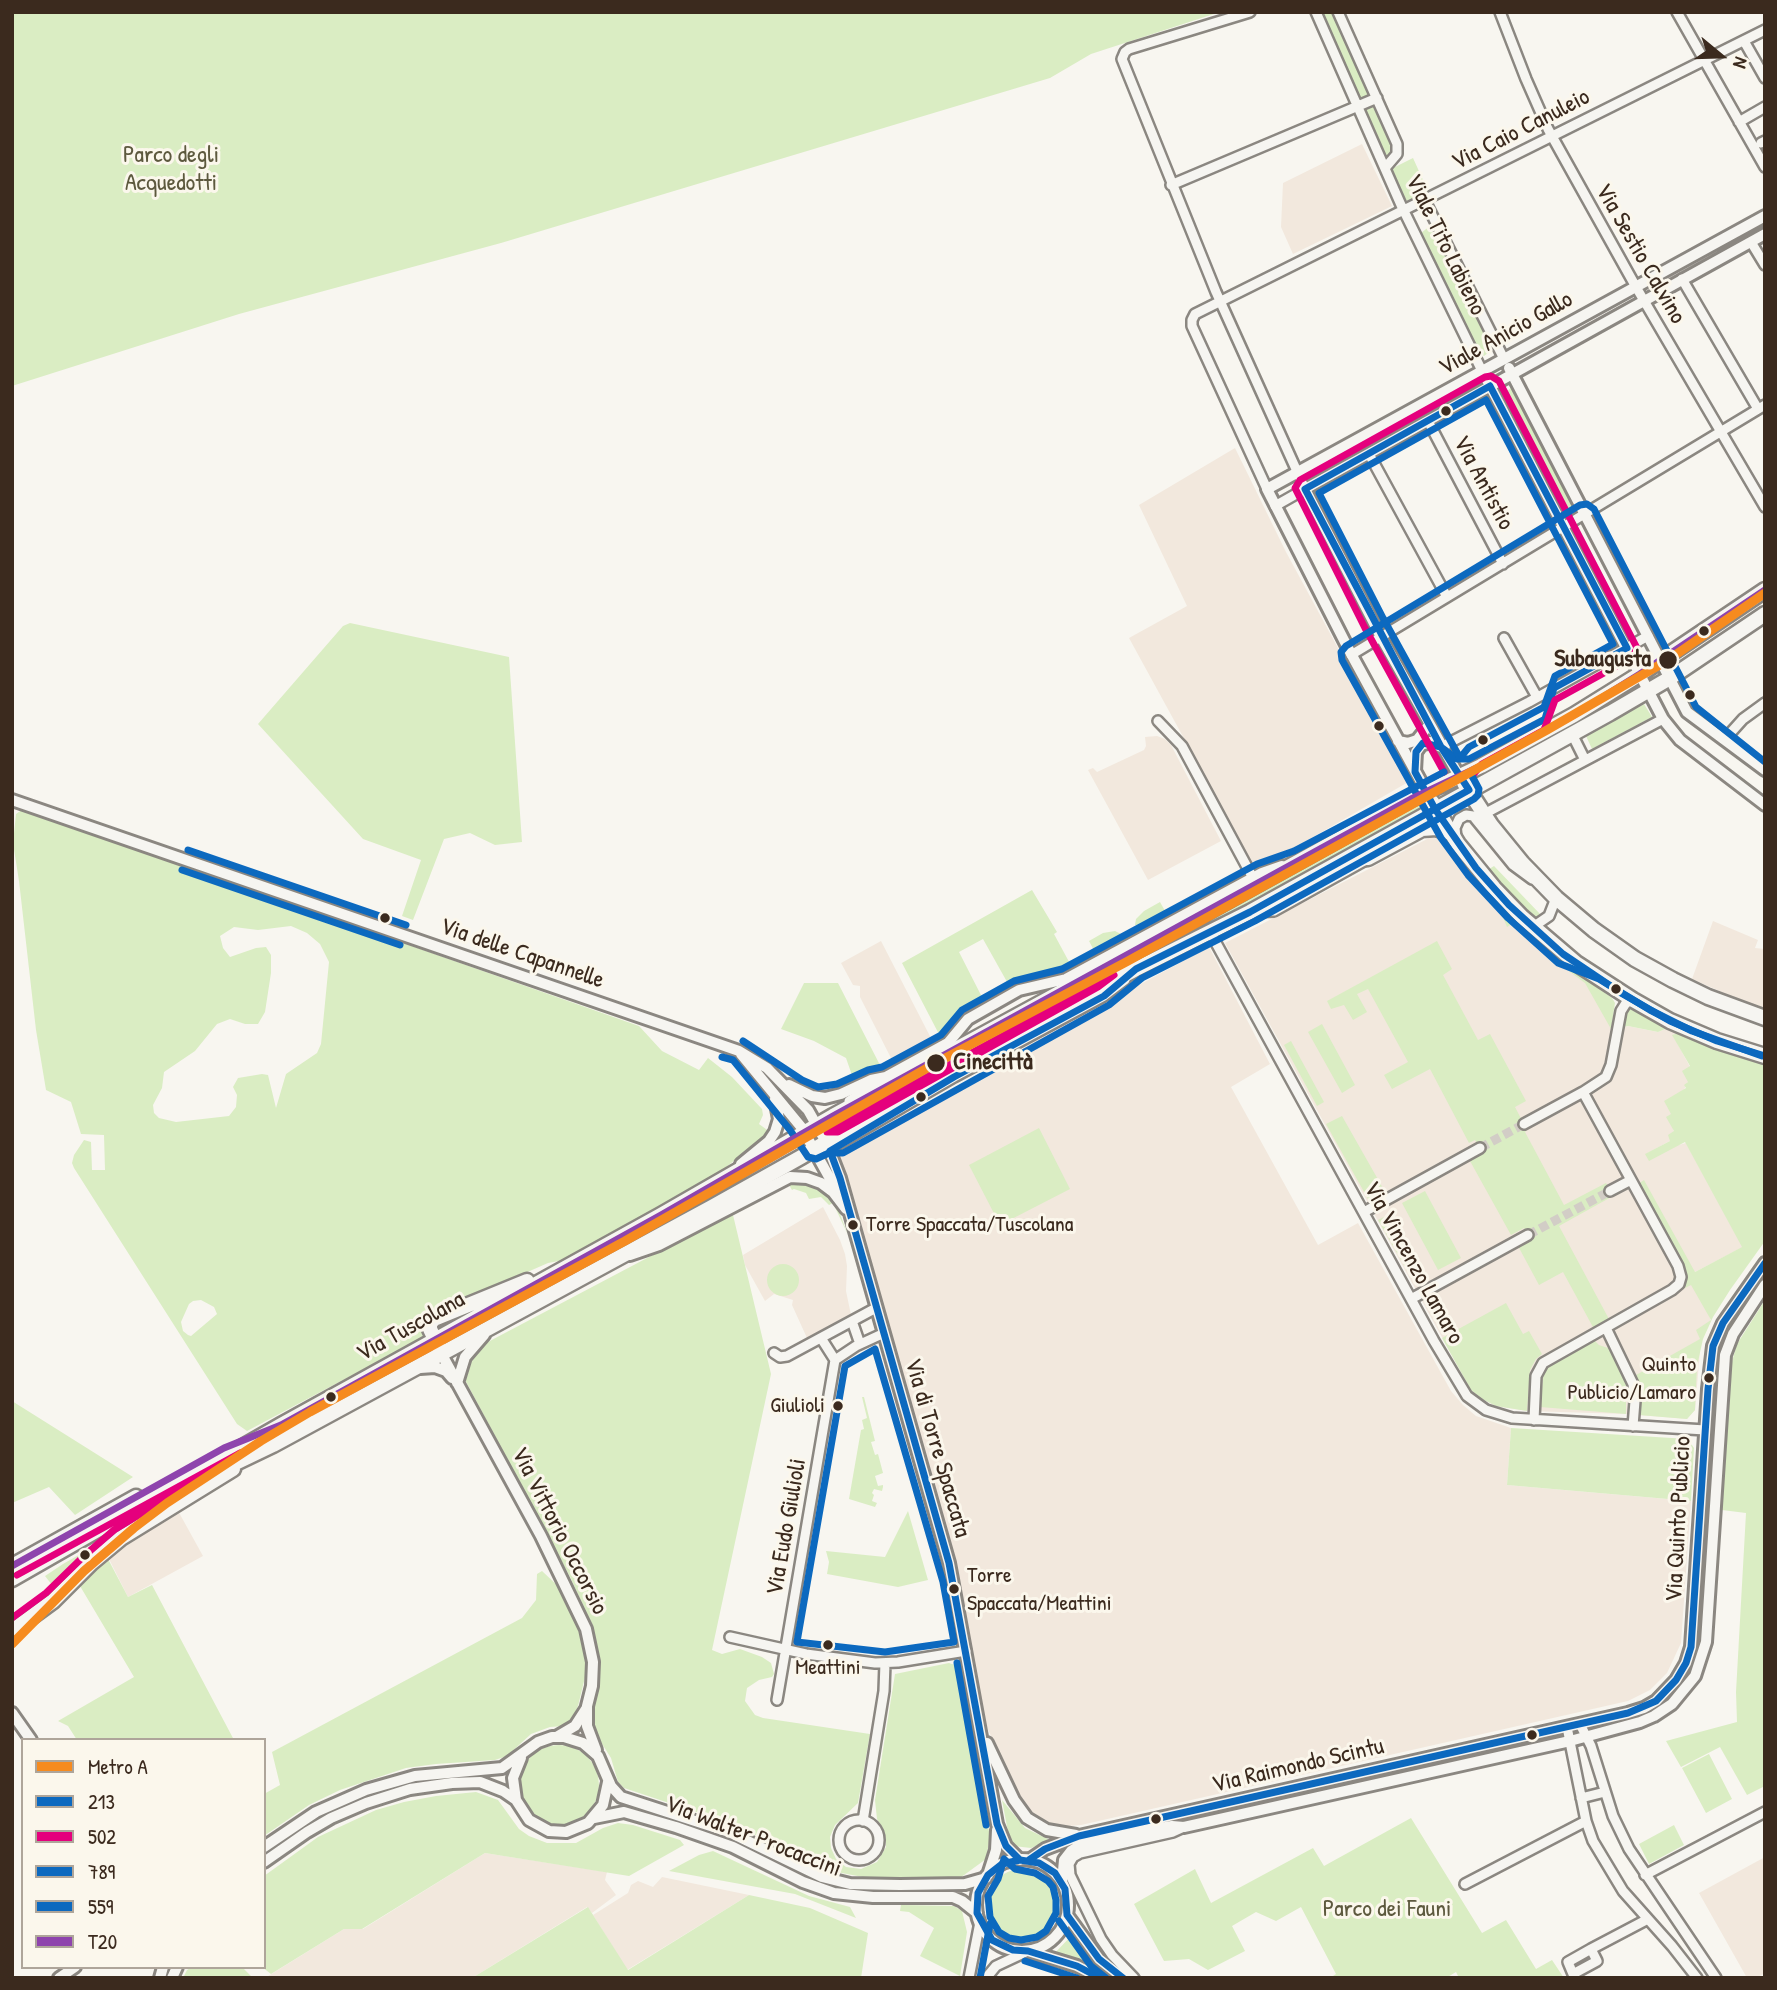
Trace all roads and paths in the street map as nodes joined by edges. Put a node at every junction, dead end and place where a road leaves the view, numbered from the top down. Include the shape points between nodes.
1 (1250, 12) edge
2 (1338, 12) edge
3 (1500, 12) edge
4 (1677, 12) edge
5 (1317, 13) edge
6 (1765, 30) edge
7 (1744, 41) junction
8 (1704, 61) junction
9 (1765, 78) edge
10 (1377, 98) junction
11 (1356, 107) junction
12 (1765, 107) edge
13 (1739, 122) junction
14 (1552, 136) junction
15 (1765, 167) edge
16 (1385, 169) junction
17 (1171, 185) junction
18 (1425, 201) junction
19 (1404, 211) junction
20 (1765, 216) edge
21 (1765, 234) edge
22 (1751, 242) junction
23 (1765, 265) edge
24 (1682, 279) junction
25 (1636, 287) junction
26 (1644, 300) junction
27 (1220, 301) junction
28 (1504, 359) junction
29 (1482, 371) junction
30 (1512, 373) junction
31 (1490, 386) junction
32 (1762, 407) edge
33 (1398, 417) junction
34 (1428, 421) junction
35 (1721, 432) junction
36 (1407, 433) junction
37 (1369, 454) junction
38 (1298, 472) junction
39 (1267, 489) junction
40 (1305, 489) junction
41 (1275, 506) junction
42 (1765, 507) edge
43 (1585, 514) junction
44 (1564, 527) junction
45 (1503, 564) junction
46 (1765, 590) edge
47 (1447, 597) junction
48 (1735, 611) junction
49 (1765, 614) edge
50 (1747, 626) junction
51 (1648, 636) junction
52 (1381, 637) junction
53 (1504, 638) dead end
54 (1627, 648) junction
55 (1351, 655) junction
56 (1661, 660) junction
57 (1640, 674) junction
58 (1670, 678) junction
59 (1649, 691) junction
60 (1537, 698) junction
61 (1765, 703) edge
62 (1663, 719) junction
63 (1157, 721) dead end
64 (1429, 725) junction
65 (1572, 734) junction
66 (1725, 739) junction
67 (1398, 741) junction
68 (1441, 747) junction
69 (1585, 760) junction
70 (1765, 771) edge
71 (1415, 772) junction
72 (1459, 776) junction
73 (1469, 790) junction
74 (1426, 791) junction
75 (12, 800) edge
76 (1765, 805) edge
77 (1436, 809) junction
78 (1484, 814) junction
79 (1454, 838) junction
80 (1368, 858) junction
81 (1298, 861) junction
82 (1341, 861) junction
83 (1253, 878) junction
84 (1543, 885) junction
85 (1556, 898) junction
86 (1250, 912) junction
87 (1533, 927) junction
88 (1210, 932) junction
89 (1633, 1000) junction
90 (1765, 1018) edge
91 (739, 1051) junction
92 (1765, 1056) edge
93 (768, 1068) junction
94 (886, 1077) junction
95 (1583, 1092) junction
96 (773, 1093) junction
97 (833, 1116) junction
98 (1524, 1124) tunnel mouth
99 (818, 1125) junction
100 (805, 1133) junction
101 (828, 1146) junction
102 (1479, 1148) tunnel mouth
103 (1631, 1180) junction
104 (718, 1183) junction
105 (1610, 1191) tunnel mouth
106 (848, 1211) junction
107 (1364, 1212) junction
108 (1528, 1235) tunnel mouth
109 (616, 1258) junction
110 (1765, 1263) edge
111 (1765, 1285) edge
112 (1411, 1299) junction
113 (876, 1308) junction
114 (852, 1321) junction
115 (493, 1326) junction
116 (1606, 1328) junction
117 (882, 1334) junction
118 (821, 1338) junction
119 (860, 1344) junction
120 (438, 1347) junction
121 (774, 1353) dead end
122 (835, 1360) junction
123 (407, 1371) junction
124 (457, 1382) junction
125 (1534, 1420) junction
126 (281, 1425) junction
127 (1633, 1426) junction
128 (1705, 1430) junction
129 (1718, 1439) junction
130 (273, 1445) junction
131 (44, 1565) junction
132 (12, 1566) edge
133 (12, 1579) edge
134 (12, 1590) edge
135 (12, 1631) edge
136 (730, 1637) dead end
137 (785, 1650) junction
138 (966, 1651) junction
139 (885, 1663) junction
140 (777, 1700) dead end
141 (587, 1706) junction
142 (12, 1713) edge
143 (1580, 1724) junction
144 (979, 1727) junction
145 (1567, 1727) junction
146 (558, 1737) junction
147 (1585, 1737) junction
148 (30, 1738) edge
149 (1570, 1741) junction
150 (523, 1755) junction
151 (598, 1756) junction
152 (608, 1780) junction
153 (1605, 1792) junction
154 (1581, 1798) junction
155 (516, 1800) junction
156 (1765, 1812) edge
157 (594, 1818) junction
158 (863, 1821) junction
159 (1587, 1821) junction
160 (998, 1824) junction
161 (1184, 1827) junction
162 (1079, 1836) junction
163 (266, 1846) edge
164 (1024, 1860) junction
165 (266, 1861) edge
166 (1645, 1875) junction
167 (987, 1876) junction
168 (1062, 1882) junction
169 (1465, 1884) dead end
170 (1067, 1915) junction
171 (979, 1918) junction
172 (1648, 1919) junction
173 (1095, 1928) junction
174 (1077, 1929) junction
175 (1687, 1936) junction
176 (1672, 1945) junction
177 (1591, 1949) dead end
178 (1028, 1951) junction
179 (969, 1978) edge
180 (986, 1978) edge
181 (1100, 1978) edge
182 (1123, 1978) edge
183 (1134, 1978) edge
184 (1697, 1978) edge
185 (1716, 1978) edge

1 - 17 street via 1125,52 1124,66
2 - 10 street, Viale Tito Labieno
3 - 14 street, Via Sestio Calvino
4 - 8 street
5 - 11 street, Viale Tito Labieno
6 - 7 street, Via Caio Canuleio
7 - 8 street, Via Caio Canuleio
7 - 9 street
8 - 13 street
8 - 14 street, Via Caio Canuleio
10 - 11 street
10 - 16 street, Viale Tito Labieno via 1398,148
11 - 16 street, Viale Tito Labieno
11 - 17 street
12 - 13 street
13 - 15 street
14 - 18 street, Via Caio Canuleio
14 - 25 street, Via Sestio Calvino
16 - 19 street, Viale Tito Labieno
17 - 27 street
18 - 19 street, Via Caio Canuleio
18 - 28 street, Viale Tito Labieno
19 - 27 street, Via Caio Canuleio
19 - 29 street, Viale Tito Labieno
20 - 25 street, Viale Anicio Gallo
21 - 22 street, Viale Anicio Gallo
22 - 23 street
22 - 24 street, Viale Anicio Gallo
24 - 26 street, Viale Anicio Gallo
24 - 32 street via 1745,387
25 - 26 street, Via Sestio Calvino
25 - 28 street, Viale Anicio Gallo
26 - 30 street, Viale Anicio Gallo
26 - 35 street, Via Sestio Calvino
27 - 38 street
27 - 39 street, Via Caio Canuleio via 1197,313 1192,324
28 - 29 street, Viale Anicio Gallo
28 - 30 street, Viale Tito Labieno
29 - 31 street, Viale Tito Labieno
29 - 33 street, Viale Anicio Gallo
30 - 31 street, Viale Anicio Gallo
30 - 43 street, Viale Tito Labieno
31 - 34 street, Viale Anicio Gallo
31 - 44 street, Viale Tito Labieno
32 - 35 street
33 - 36 street
33 - 38 street, Viale Anicio Gallo
34 - 36 street, Viale Anicio Gallo
34 - 45 street, Via Antistio
35 - 42 street, Via Sestio Calvino
35 - 43 street
36 - 37 street, Viale Anicio Gallo
37 - 40 street, Viale Anicio Gallo
37 - 47 street
38 - 39 street, Viale Anicio Gallo
38 - 40 street
39 - 41 street
40 - 41 street, Viale Anicio Gallo
40 - 52 street
41 - 55 street
43 - 44 street
43 - 51 street, Viale Tito Labieno
44 - 45 street
44 - 54 street, Viale Tito Labieno
45 - 47 street
46 - 48 main road
47 - 52 street
48 - 50 street via 1735,620
48 - 56 main road
49 - 50 main road
50 - 58 main road
51 - 54 street
51 - 56 street, Viale Tito Labieno
52 - 55 street
52 - 64 street
53 - 60 street
54 - 57 street, Viale Tito Labieno
54 - 60 street
55 - 67 street
56 - 57 main road
56 - 58 street, Viale Tito Labieno
57 - 59 street, Viale Tito Labieno
57 - 72 main road via 1564,721
58 - 59 main road, Via Tuscolana
58 - 66 street, Viale Tito Labieno via 1687,712
59 - 62 street, Viale Tito Labieno
59 - 65 main road, Via Tuscolana
60 - 68 street
61 - 66 street
62 - 69 street
62 - 76 street, Viale Tito Labieno via 1680,740
63 - 83 street via 1182,746
64 - 67 street via 1417,740
64 - 68 street
65 - 69 street
65 - 73 main road, Via Tuscolana
66 - 70 street, Viale Tito Labieno
67 - 71 street
68 - 71 street via 1430,742 1421,745
68 - 72 street
69 - 78 street
71 - 74 street
72 - 73 main road
72 - 74 main road
73 - 77 main road, Via Tuscolana
73 - 78 main road
74 - 77 main road
74 - 81 main road
75 - 91 street, Via delle Capannelle
77 - 79 main road
77 - 82 main road, Via Tuscolana
78 - 84 main road
79 - 80 main road via 1423,829
79 - 84 street via 1462,816 1471,815 1516,869
79 - 87 main road via 1493,888
80 - 82 main road
80 - 86 street, Via Tuscolana via 1274,911
81 - 83 street
81 - 97 main road
82 - 86 main road, Via Tuscolana
83 - 94 street via 1066,979 1025,988 977,1013 948,1043
84 - 85 main road
85 - 87 street via 1549,916
85 - 90 main road via 1644,964 1696,992
86 - 88 main road, Via Tuscolana
87 - 89 main road via 1576,963
88 - 101 main road, Via Tuscolana via 974,1055
88 - 107 street, Via Vincenzo Lamaro
89 - 92 main road via 1693,1032
89 - 95 street via 1619,1015 1609,1073
91 - 93 street, Via delle Capannelle
91 - 96 street
93 - 94 street via 792,1087 822,1098
93 - 99 street, Via delle Capannelle
94 - 97 street
95 - 98 street
95 - 103 street
96 - 100 street
96 - 104 street via 779,1119 774,1135
97 - 99 main road
99 - 100 main road
99 - 101 street, Via delle Capannelle
100 - 101 street
100 - 104 main road
101 - 106 street, Via di Torre Spaccata
101 - 109 main road, Via Tuscolana
102 - 107 street
103 - 105 street
103 - 116 street via 1681,1277 1672,1290
104 - 120 main road via 579,1262 435,1318 429,1325
106 - 109 street, Via Tuscolana via 823,1184 790,1177 650,1250
106 - 113 street, Via di Torre Spaccata
107 - 112 street, Via Vincenzo Lamaro via 1400,1288
108 - 112 street
109 - 115 main road, Via Tuscolana
110 - 128 street, Via Quinto Publicio via 1716,1339
111 - 129 street, Via Quinto Publicio via 1738,1325 1725,1355
112 - 125 street, Via Vincenzo Lamaro via 1471,1399 1505,1417
113 - 114 street
113 - 117 street, Via di Torre Spaccata
114 - 118 street
114 - 119 street
115 - 120 main road, Via Tuscolana
115 - 124 street via 464,1357
116 - 125 street via 1541,1365 1536,1376
116 - 127 street via 1633,1384
117 - 119 street
117 - 138 street, Via di Torre Spaccata via 949,1563
118 - 121 street via 785,1357
118 - 122 street
119 - 122 street
120 - 123 main road, Via Tuscolana
120 - 124 street, Via Vittorio Occorsio
120 - 126 main road, Via Tuscolana
122 - 137 street, Via Eudo Giulioli
123 - 124 street via 435,1367
123 - 130 main road, Via Tuscolana
124 - 141 street, Via Vittorio Occorsio via 547,1546 586,1629 593,1662
125 - 127 street, Via Vincenzo Lamaro
126 - 131 main road, Via Tuscolana
126 - 132 main road via 224,1448
127 - 128 street, Via Vincenzo Lamaro
128 - 129 street
128 - 143 street, Via Quinto Publicio via 1693,1634 1686,1663 1670,1688 1649,1706
129 - 147 street, Via Quinto Publicio via 1707,1635 1697,1671 1680,1697 1654,1716
130 - 131 main road, Via Tuscolana
130 - 135 main road via 121,1538 53,1601
131 - 133 main road, Via Tuscolana
131 - 134 main road, Via Tuscolana
136 - 137 street
137 - 139 street
137 - 140 street, Via Eudo Giulioli
138 - 139 street
138 - 144 street, Via di Torre Spaccata
139 - 158 street
141 - 146 street via 575,1726
141 - 151 street, Via Vittorio Occorsio via 587,1726
142 - 148 street
143 - 145 street, Via Raimondo Scintu
143 - 147 street
144 - 160 street, Via di Torre Spaccata
144 - 162 street via 1024,1815 1046,1829
145 - 149 street
145 - 162 street, Via Raimondo Scintu
146 - 150 street via 538,1742
146 - 151 street via 583,1743
147 - 149 street, Via Raimondo Scintu
147 - 153 street
149 - 154 street
149 - 161 street, Via Raimondo Scintu
150 - 155 street via 513,1779
150 - 163 street via 502,1768 415,1776 366,1790 308,1816
151 - 152 street, Via Walter Procaccini
152 - 157 street via 606,1799
152 - 167 street, Via Walter Procaccini via 624,1798 729,1832 832,1880 862,1885 944,1885
153 - 154 street
153 - 166 street
154 - 159 street
155 - 157 street, Via Walter Procaccini via 529,1820 550,1831 574,1830
155 - 165 street, Via Walter Procaccini via 475,1782 410,1789 339,1814
156 - 166 street
157 - 171 street, Via Walter Procaccini via 626,1812 733,1847 834,1893 953,1898
158 - 158 street via 850,1823 839,1839 843,1851 853,1859 866,1859 879,1845 878,1832
159 - 169 street
159 - 172 street via 1617,1882
160 - 164 street, Via di Torre Spaccata via 1006,1846
160 - 167 street, Via di Torre Spaccata
161 - 168 street, Via Raimondo Scintu via 1076,1847 1065,1860
161 - 173 street, Via Raimondo Scintu via 1072,1858 1069,1872
162 - 164 street, Via Raimondo Scintu
164 - 167 street via 1002,1864
164 - 168 street via 1047,1867
166 - 175 street
167 - 171 street via 978,1893
168 - 170 street via 1068,1898
170 - 174 street
170 - 178 street via 1053,1940
171 - 178 street via 999,1944
171 - 179 street
172 - 176 street
172 - 177 street
173 - 174 street
173 - 183 street, Via Raimondo Scintu
174 - 182 street via 1105,1965
175 - 176 street
175 - 185 street
176 - 184 street
178 - 180 street via 996,1966
178 - 181 street

